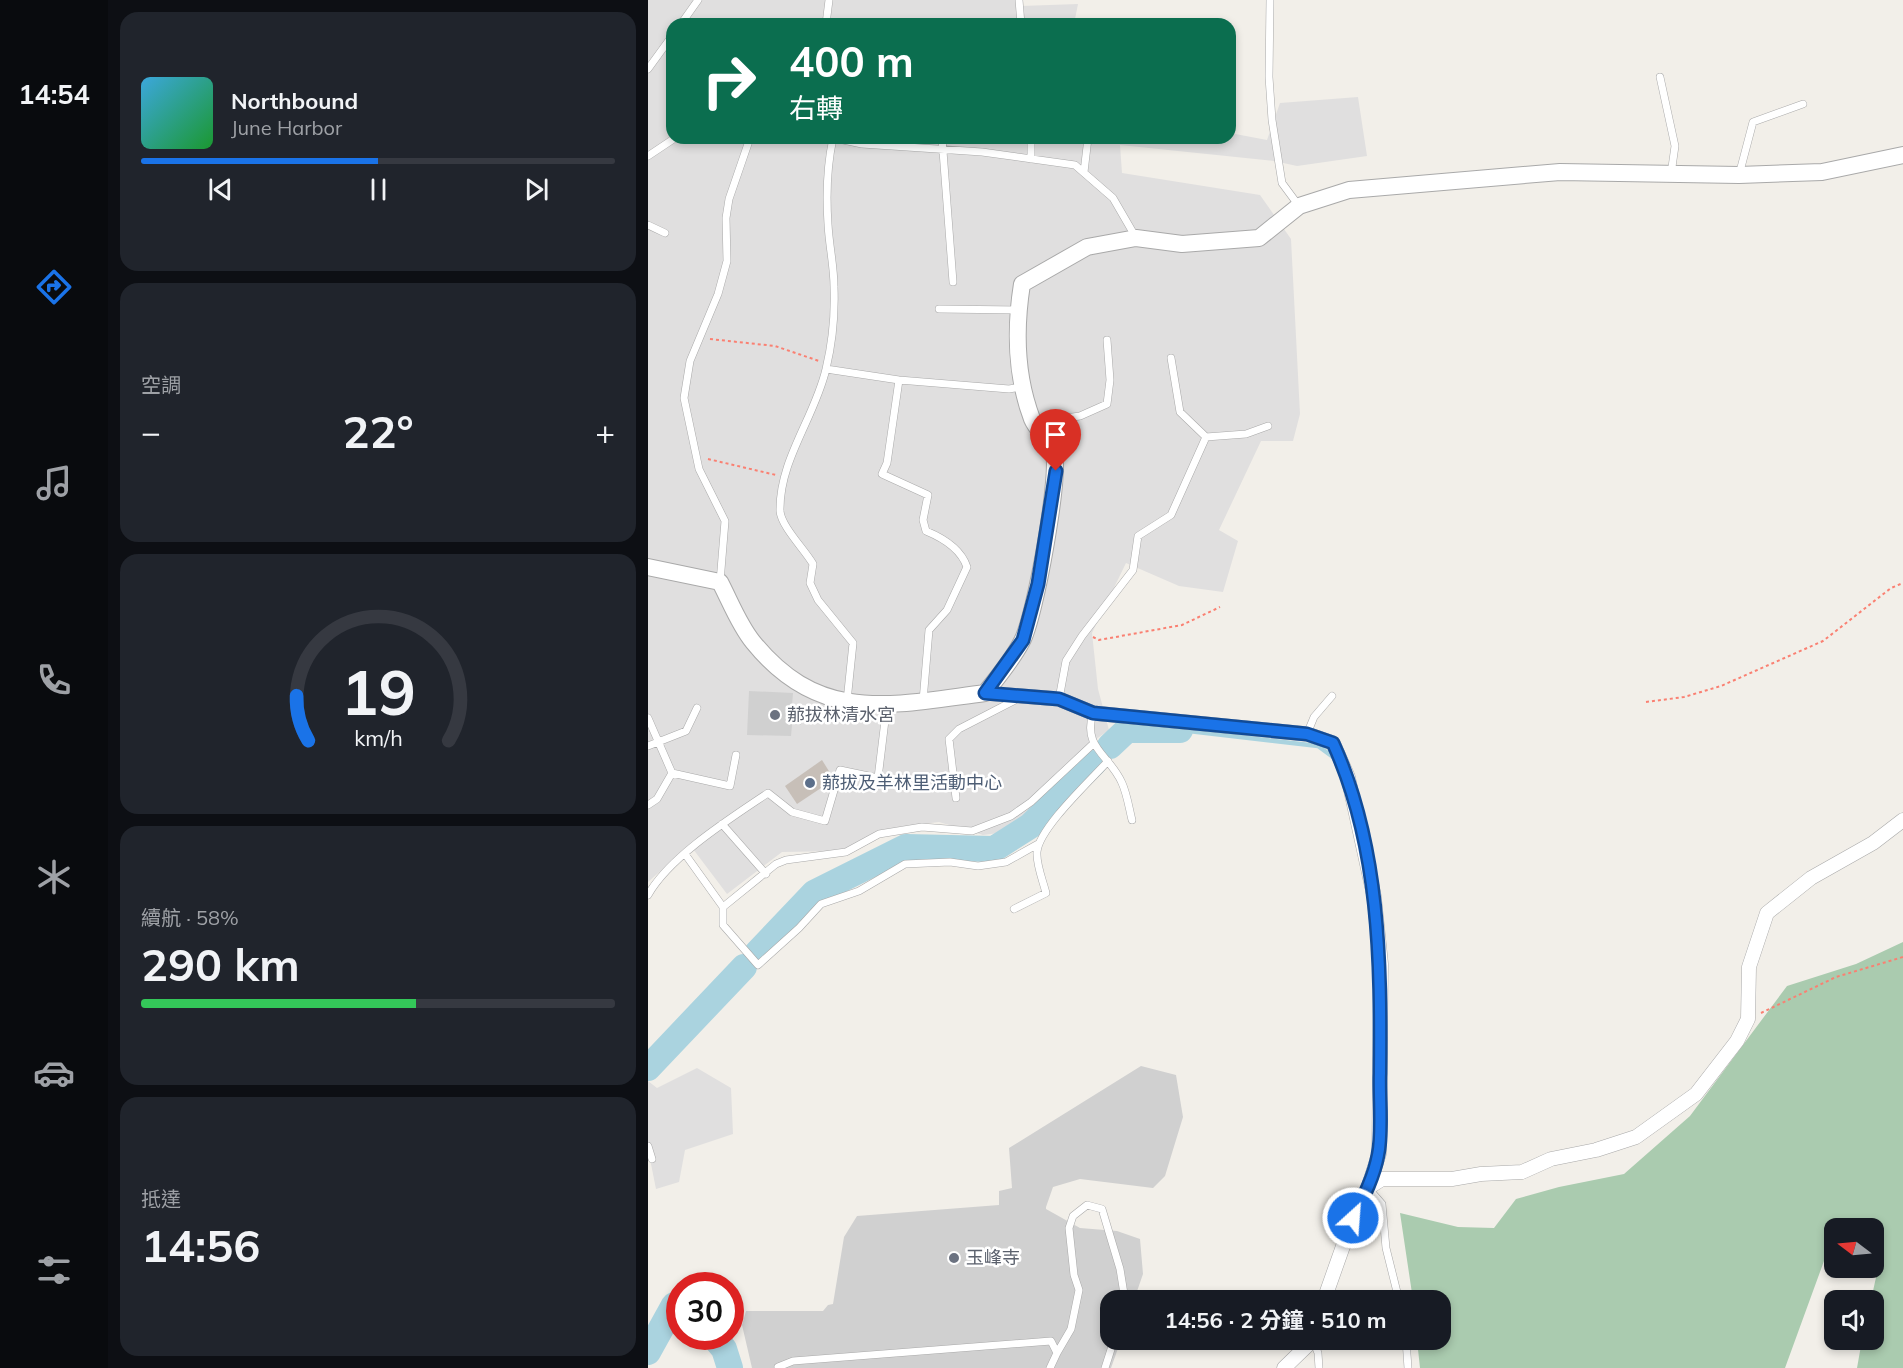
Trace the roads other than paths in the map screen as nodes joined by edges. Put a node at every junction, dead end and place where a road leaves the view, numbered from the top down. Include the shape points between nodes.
1 (698, 0) edge
2 (829, 0) edge
3 (1018, 0) edge
4 (1270, 0) edge
5 (685, 18) edge
6 (827, 18) edge
7 (1020, 18) edge
8 (666, 44) edge
9 (648, 69) edge
10 (1660, 77) dead end
11 (1803, 104) dead end
12 (666, 144) edge
13 (748, 144) edge
14 (832, 144) edge
15 (862, 144) edge
16 (942, 144) edge
17 (1031, 144) edge
18 (1087, 144) edge
19 (942, 148) junction
20 (1903, 154) edge
21 (648, 156) edge
22 (1031, 159) junction
23 (1084, 172) junction
24 (1671, 174) junction
25 (1739, 175) junction
26 (1299, 206) junction
27 (648, 225) edge
28 (665, 232) dead end
29 (1136, 238) junction
30 (954, 282) dead end
31 (939, 309) dead end
32 (1018, 310) junction
33 (1107, 340) dead end
34 (1171, 358) dead end
35 (827, 366) junction
36 (899, 380) junction
37 (1021, 387) junction
38 (1033, 422) junction
39 (1268, 426) dead end
40 (1206, 437) junction
41 (648, 567) edge
42 (720, 582) junction
43 (985, 693) junction
44 (1024, 696) junction
45 (1332, 696) dead end
46 (1059, 699) junction
47 (923, 701) junction
48 (847, 703) junction
49 (887, 704) junction
50 (697, 708) dead end
51 (1093, 713) junction
52 (648, 718) edge
53 (1307, 734) junction
54 (660, 741) junction
55 (1093, 744) junction
56 (648, 746) edge
57 (736, 755) dead end
58 (1108, 762) junction
59 (672, 773) junction
60 (956, 798) dead end
61 (648, 805) edge
62 (1132, 820) dead end
63 (1903, 820) edge
64 (722, 824) junction
65 (1038, 844) junction
66 (685, 854) junction
67 (766, 873) junction
68 (649, 890) edge
69 (723, 907) junction
70 (1014, 909) dead end
71 (648, 1146) edge
72 (652, 1159) dead end
73 (1368, 1188) junction
74 (1123, 1290) edge
75 (1328, 1290) edge
76 (1396, 1290) edge
77 (1110, 1350) edge
78 (1303, 1350) edge
79 (1317, 1350) edge
80 (1407, 1350) edge
81 (1057, 1353) junction
82 (778, 1367) edge
83 (1050, 1368) edge
84 (1105, 1368) edge
85 (1284, 1368) edge
86 (1319, 1368) edge
87 (1408, 1368) edge

1 - 5 lane
2 - 6 lane
3 - 7 lane
4 - 26 lane via 1272,120 1282,183
8 - 9 lane
10 - 24 lane via 1675,146
11 - 25 lane via 1753,122
12 - 21 lane
13 - 42 lane via 729,199 727,261 718,294 690,361 684,398 699,469 725,521
14 - 35 lane via 828,162 828,224 834,287
15 - 19 lane
16 - 19 lane
17 - 22 lane
18 - 23 lane
19 - 22 lane
19 - 30 lane
20 - 25 street via 1822,172
22 - 23 lane via 1075,165
23 - 29 lane via 1113,198
24 - 25 street
24 - 26 street via 1560,172 1372,188 1349,190
26 - 29 street via 1259,238 1182,244
27 - 28 lane
29 - 32 street via 1087,247 1022,284
31 - 32 lane
32 - 37 street
33 - 38 lane via 1107,404 1080,416
34 - 40 lane via 1180,412
35 - 36 lane
35 - 48 lane via 784,477 780,513 813,564 810,582 818,600 853,644
36 - 37 lane
36 - 47 lane via 882,474 928,495 923,520 926,531 942,538 964,557 967,567 947,610 929,630
37 - 38 street
38 - 43 street via 1053,451 1056,471 1038,584 1023,640
39 - 40 lane via 1246,434
40 - 46 lane via 1172,515 1138,536 1133,570 1066,661
41 - 42 street
42 - 48 street via 752,641 771,662 814,694
43 - 44 street
43 - 47 street
44 - 46 street
44 - 60 lane via 959,729 949,739
45 - 53 lane via 1314,717
46 - 51 street
47 - 49 street
48 - 49 street
49 - 64 lane via 878,777 840,770 825,821 792,812 768,793
50 - 54 lane via 686,731
51 - 53 street
51 - 55 lane via 1089,726
52 - 54 lane
53 - 73 street via 1333,743 1348,777 1374,896 1381,964 1379,1154
54 - 56 lane
54 - 59 lane
55 - 58 lane
55 - 67 lane via 1011,816 972,831 922,827 879,834 846,852 786,860
57 - 59 lane via 730,786
58 - 62 lane via 1122,782
58 - 65 lane via 1046,830
59 - 61 lane via 657,799
63 - 73 street via 1873,843 1811,878 1767,913 1749,967 1748,1019 1737,1041 1696,1094 1636,1137 1551,1159 1522,1172 1452,1179 1382,1179
64 - 66 lane
64 - 67 lane
65 - 69 lane via 997,864 905,864 859,891 821,904 758,965 723,925
65 - 70 lane via 1036,854 1046,893
66 - 68 lane
66 - 69 lane
67 - 69 lane
71 - 72 lane
73 - 75 street
73 - 76 lane via 1382,1204 1386,1248
74 - 81 lane via 1102,1209 1088,1205 1073,1216 1069,1228 1079,1290 1071,1329
77 - 84 lane
78 - 85 street
79 - 86 lane
80 - 87 lane
81 - 82 lane via 1051,1341 793,1361
81 - 83 lane

